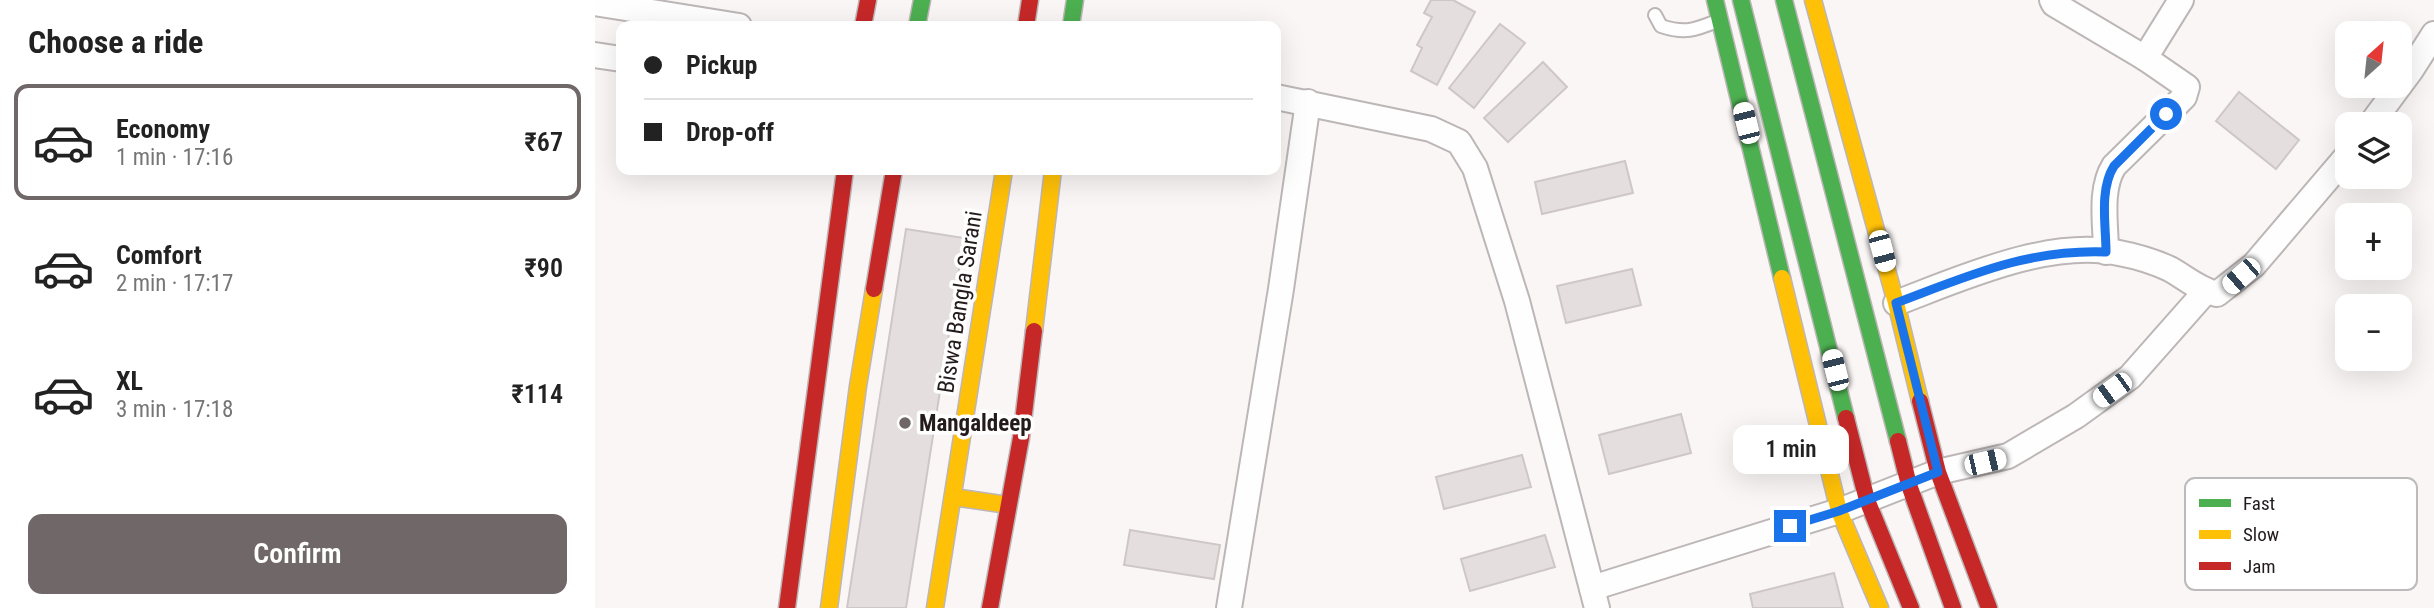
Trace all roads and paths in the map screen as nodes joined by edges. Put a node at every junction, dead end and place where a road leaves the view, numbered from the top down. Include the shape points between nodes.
1 (868, 0) edge
2 (922, 0) edge
3 (1030, 0) edge
4 (1075, 0) edge
5 (1715, 0) edge
6 (1741, 0) edge
7 (1784, 0) edge
8 (1813, 0) edge
9 (2052, 0) edge
10 (2181, 0) edge
11 (595, 3) edge
12 (1655, 15) dead end
13 (1721, 19) junction
14 (708, 21) edge
15 (864, 21) edge
16 (918, 21) edge
17 (1027, 21) edge
18 (1072, 21) edge
19 (2434, 34) edge
20 (595, 55) edge
21 (616, 58) edge
22 (2145, 58) junction
23 (1281, 98) edge
24 (1308, 102) junction
25 (2380, 112) edge
26 (2335, 170) edge
27 (844, 175) edge
28 (893, 175) edge
29 (1003, 175) edge
30 (1052, 175) edge
31 (2106, 252) junction
32 (2206, 291) junction
33 (1896, 303) junction
34 (1938, 472) junction
35 (1909, 485) junction
36 (953, 497) junction
37 (1867, 500) junction
38 (1008, 505) junction
39 (1839, 511) junction
40 (1595, 598) edge
41 (787, 608) edge
42 (829, 608) edge
43 (935, 608) edge
44 (990, 608) edge
45 (1229, 608) edge
46 (1880, 608) edge
47 (1911, 608) edge
48 (1953, 608) edge
49 (1989, 608) edge

1 - 15 main road
2 - 16 main road
3 - 17 main road
4 - 18 main road
5 - 13 main road
6 - 37 main road
7 - 35 main road
8 - 33 main road
9 - 22 street
10 - 22 street
11 - 14 street
12 - 13 lane via 1661,26 1691,31
13 - 39 main road
19 - 25 street
20 - 21 street
22 - 31 street via 2187,87 2187,92 2108,175
23 - 24 street
24 - 40 street via 1431,129 1459,142 1475,168 1517,301
24 - 45 street
26 - 32 street via 2254,265 2217,294
27 - 41 main road
28 - 42 main road via 858,386
29 - 36 main road, Biswa Bangla Sarani
30 - 38 main road via 1021,438
31 - 32 street via 2169,269
31 - 33 street via 2074,251 2006,262
32 - 34 street via 2130,377 2076,416 2008,456
33 - 34 main road
34 - 35 street
34 - 49 main road
35 - 37 street
35 - 48 main road
36 - 38 main road
36 - 43 main road, Biswa Bangla Sarani
37 - 39 street
37 - 47 main road
38 - 44 main road
39 - 40 street
39 - 46 main road

